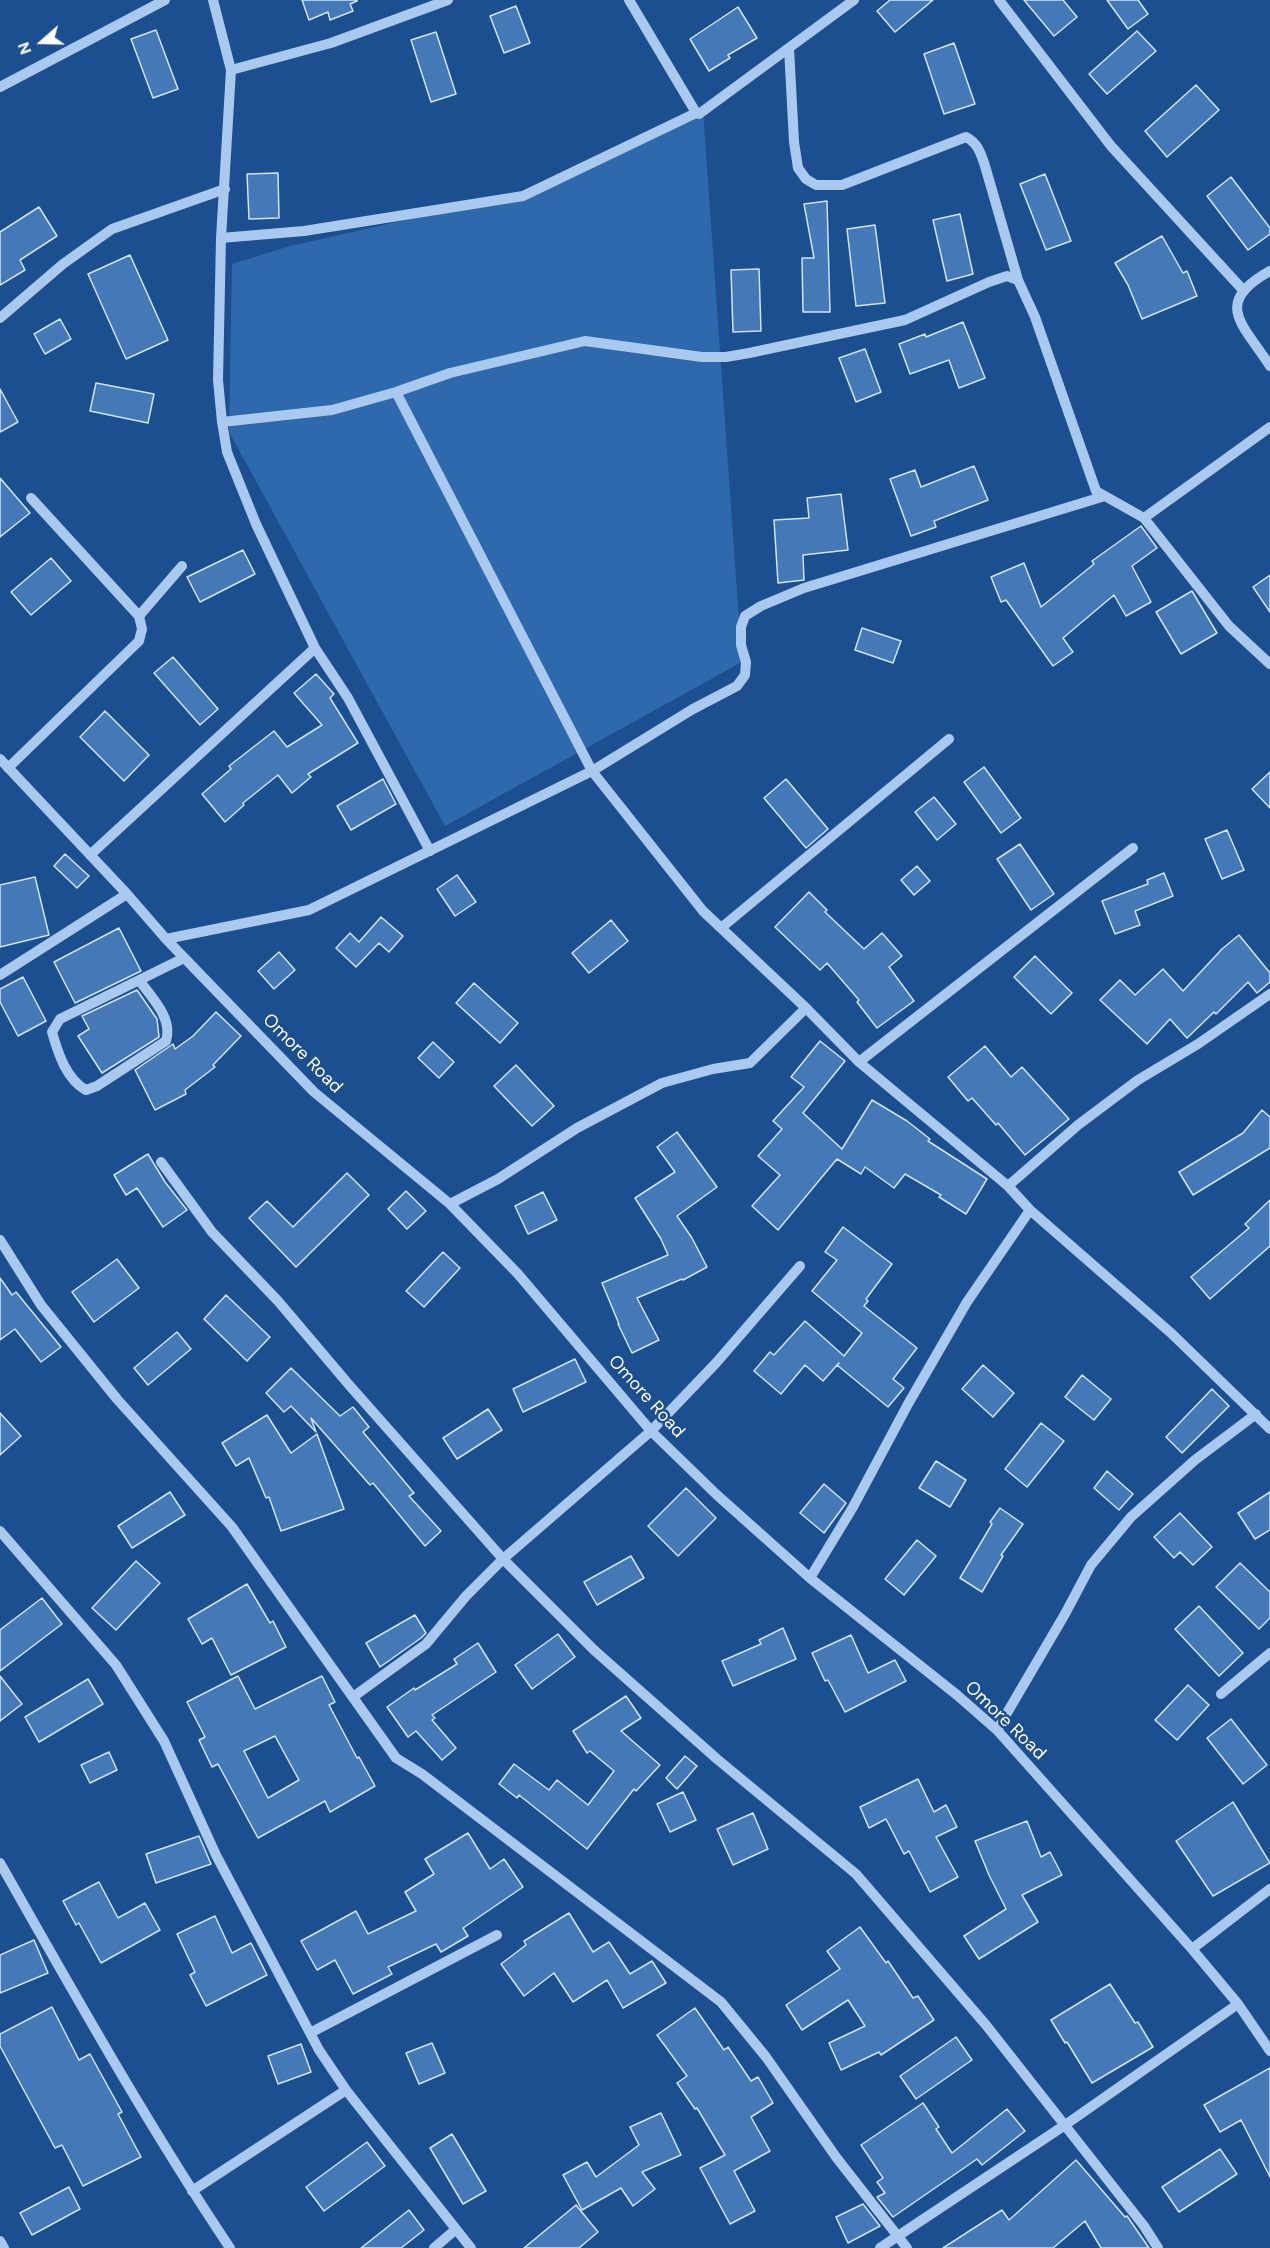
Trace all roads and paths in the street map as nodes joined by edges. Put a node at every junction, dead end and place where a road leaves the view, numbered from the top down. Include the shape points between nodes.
1 (165, 0) edge
2 (213, 0) edge
3 (448, 0) edge
4 (629, 0) edge
5 (854, 0) edge
6 (1004, 2) edge
7 (789, 48) junction
8 (231, 69) junction
9 (0, 87) edge
10 (696, 114) junction
11 (225, 189) junction
12 (221, 238) junction
13 (1270, 272) edge
14 (1018, 280) junction
15 (1243, 290) junction
16 (0, 318) edge
17 (1270, 366) edge
18 (396, 392) junction
19 (222, 422) junction
20 (1270, 427) edge
21 (1105, 496) junction
22 (31, 498) dead end
23 (1144, 518) junction
24 (182, 567) dead end
25 (139, 616) junction
26 (315, 648) junction
27 (1270, 664) edge
28 (949, 739) dead end
29 (0, 759) edge
30 (8, 768) junction
31 (592, 771) junction
32 (1133, 848) dead end
33 (430, 850) junction
34 (90, 855) junction
35 (127, 894) junction
36 (721, 928) junction
37 (166, 939) junction
38 (184, 958) junction
39 (0, 975) edge
40 (139, 980) junction
41 (1270, 994) edge
42 (806, 1008) junction
43 (859, 1062) junction
44 (161, 1162) dead end
45 (1008, 1186) junction
46 (450, 1204) junction
47 (1030, 1210) junction
48 (0, 1240) edge
49 (800, 1266) dead end
50 (1256, 1414) junction
51 (1270, 1429) edge
52 (651, 1431) junction
53 (0, 1531) edge
54 (503, 1558) junction
55 (810, 1578) junction
56 (1270, 1653) edge
57 (1221, 1694) dead end
58 (353, 1697) junction
59 (997, 1730) junction
60 (0, 1863) edge
61 (1270, 1889) edge
62 (497, 1935) dead end
63 (1192, 1949) junction
64 (1238, 2004) junction
65 (310, 2033) junction
66 (1270, 2050) edge
67 (346, 2090) junction
68 (1065, 2125) junction
69 (192, 2191) junction
70 (455, 2230) junction
71 (898, 2235) junction
72 (0, 2241) edge
73 (4, 2248) edge
74 (230, 2248) edge
75 (434, 2248) edge
76 (471, 2248) edge
77 (880, 2248) edge
78 (907, 2248) edge
79 (1158, 2248) edge

1 - 9 street
2 - 8 street
3 - 8 street via 331,43
4 - 10 street
5 - 7 street
6 - 15 street via 1111,146
7 - 10 street
7 - 14 street via 794,142 798,168 806,179 816,185 842,185 966,137 979,148
8 - 11 street
10 - 12 street via 523,196 304,231
11 - 12 street
11 - 16 street via 112,229 63,264
12 - 19 street via 218,380
13 - 15 street
14 - 18 street via 1007,276 998,279 905,320 749,353 702,357 585,341 450,373
14 - 21 street via 1035,317 1096,491
15 - 17 street via 1236,313
18 - 19 street via 332,410
18 - 31 street
19 - 26 street via 227,452 245,499
20 - 23 street
21 - 23 street
21 - 31 street via 804,588 761,606 745,616 741,627 746,663 745,675 737,686
22 - 25 street
23 - 27 street via 1229,626
24 - 25 street
25 - 30 street via 139,642
26 - 33 street via 348,698
26 - 34 street
28 - 36 street
29 - 30 street, Omore Road
30 - 34 street, Omore Road
31 - 33 street
31 - 36 street via 703,911
32 - 43 street
33 - 37 street via 309,910
34 - 35 street, Omore Road
35 - 37 street, Omore Road
35 - 39 street
36 - 42 street
37 - 38 street, Omore Road
38 - 40 street
38 - 46 street, Omore Road via 314,1092
40 - 40 street via 60,1019 51,1032 58,1056 77,1085 86,1090 166,1041 170,1030 165,1018
41 - 45 street via 1138,1080 1078,1125
42 - 43 street
42 - 46 street via 750,1063 662,1083 577,1128 498,1179
43 - 45 street
44 - 54 street via 212,1232 278,1300
45 - 47 street
46 - 52 street, Omore Road via 518,1274
47 - 50 street via 1171,1333
47 - 55 street via 967,1302 854,1507
48 - 58 street via 41,1305 68,1339 232,1527
49 - 52 street via 716,1364
50 - 51 street
50 - 59 street via 1131,1517 1091,1565
52 - 54 street
52 - 55 street, Omore Road
53 - 65 street via 116,1665 164,1741 216,1855
54 - 58 street via 426,1644
54 - 68 street via 594,1650 856,1874 986,2025
55 - 59 street, Omore Road
56 - 57 street
58 - 71 street via 396,1758 721,2002
59 - 63 street, Omore Road
60 - 69 street
61 - 63 street
62 - 65 street
63 - 64 street, Omore Road
64 - 66 street, Omore Road
64 - 68 street
65 - 67 street
67 - 69 street
67 - 70 street
68 - 71 street
68 - 79 street
69 - 74 street
70 - 75 street
70 - 76 street
71 - 77 street
71 - 78 street
72 - 73 street

